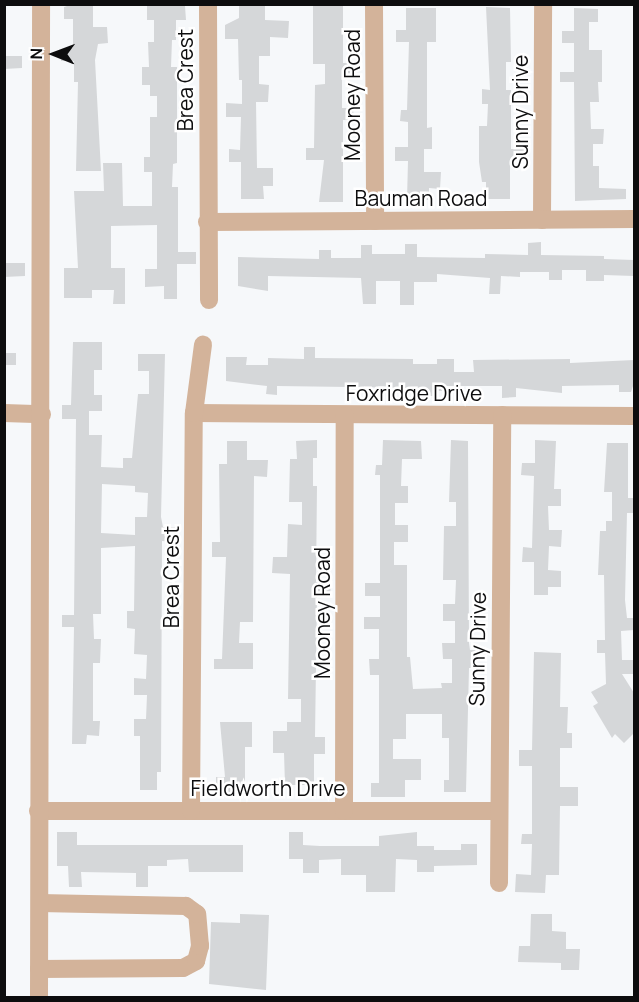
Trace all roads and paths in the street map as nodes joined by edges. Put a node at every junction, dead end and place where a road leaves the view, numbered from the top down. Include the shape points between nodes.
1 (41, 4) edge
2 (208, 4) edge
3 (374, 4) edge
4 (543, 4) edge
5 (634, 219) edge
6 (542, 220) junction
7 (375, 221) junction
8 (207, 222) junction
9 (209, 300) dead end
10 (203, 345) dead end
11 (4, 413) edge
12 (194, 413) junction
13 (42, 414) junction
14 (502, 415) junction
15 (345, 416) junction
16 (634, 417) edge
17 (38, 811) junction
18 (191, 811) junction
19 (344, 811) junction
20 (498, 811) junction
21 (499, 884) dead end
22 (40, 903) junction
23 (39, 969) junction
24 (39, 998) edge

1 - 13 street
2 - 8 street, Brea Crest
3 - 7 street, Mooney Road
4 - 6 street, Sunny Drive
5 - 6 street, Bauman Road
6 - 7 street, Bauman Road
7 - 8 street, Bauman Road
8 - 9 street, Brea Crest
10 - 12 street, Brea Crest
11 - 13 street
12 - 15 street, Foxridge Drive
12 - 18 street, Brea Crest
13 - 17 street
14 - 15 street, Foxridge Drive
14 - 16 street, Foxridge Drive
14 - 20 street, Sunny Drive
15 - 19 street, Mooney Road
17 - 18 street, Fieldworth Drive
17 - 22 street
18 - 19 street, Fieldworth Drive
19 - 20 street, Fieldworth Drive
20 - 21 street, Sunny Drive
22 - 23 street
22 - 23 street via 186,906 197,915 200,946 196,961 183,968
23 - 24 street

